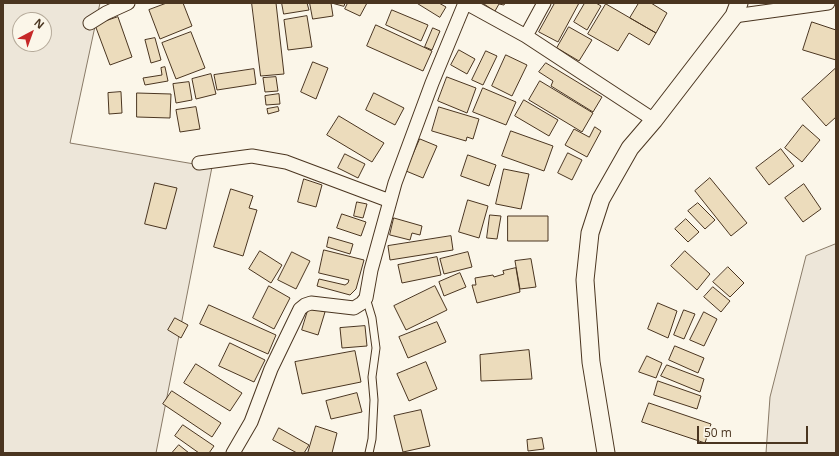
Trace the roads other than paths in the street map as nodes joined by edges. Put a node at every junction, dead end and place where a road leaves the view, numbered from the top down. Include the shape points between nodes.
1 (128, 3) edge
2 (466, 3) edge
3 (544, 3) edge
4 (828, 3) edge
5 (736, 10) edge
6 (90, 23) dead end
7 (526, 36) junction
8 (654, 120) junction
9 (199, 162) dead end
10 (390, 201) junction
11 (366, 298) junction
12 (233, 453) edge
13 (369, 453) edge
14 (606, 453) edge

1 - 6 street
2 - 7 street
2 - 10 street via 432,83
3 - 7 street
4 - 5 street
5 - 8 street
7 - 8 street
8 - 14 street via 630,148 616,172 602,199 590,233 585,280 591,362
9 - 10 street via 252,156 269,158
10 - 11 street
11 - 12 street via 362,304 354,308 311,303 300,309 271,369 251,422
11 - 13 lane via 376,348 372,377 374,400

